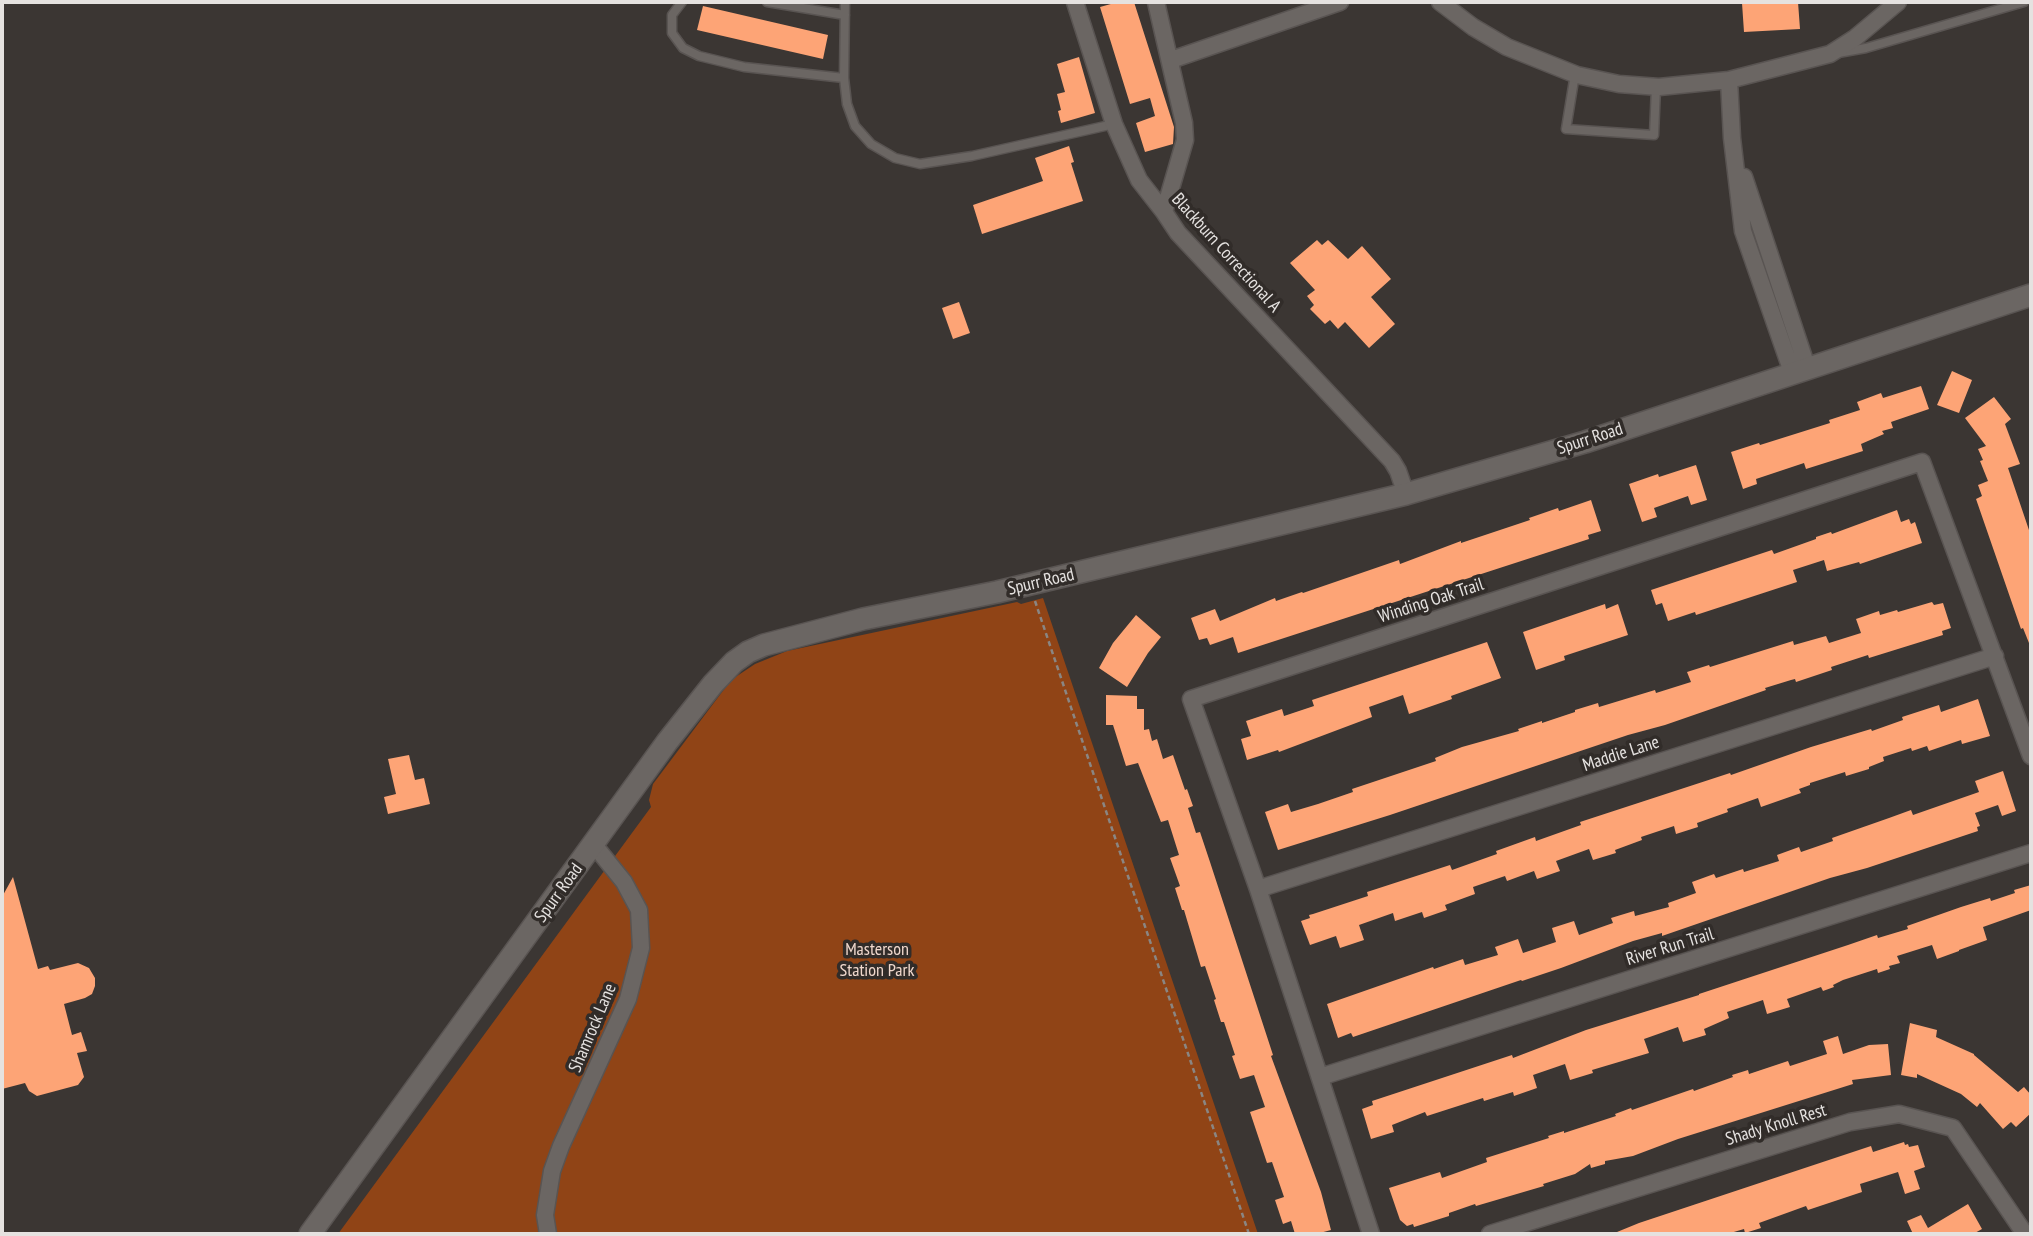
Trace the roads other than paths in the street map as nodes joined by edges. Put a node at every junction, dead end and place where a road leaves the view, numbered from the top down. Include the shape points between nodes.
1 (682, 2) edge
2 (767, 2) edge
3 (845, 2) edge
4 (1075, 2) edge
5 (1156, 2) edge
6 (1340, 2) edge
7 (1440, 2) edge
8 (1898, 2) edge
9 (2024, 2) edge
10 (845, 15) junction
11 (1830, 54) junction
12 (1171, 60) junction
13 (1575, 74) junction
14 (844, 78) junction
15 (1729, 80) junction
16 (1656, 87) junction
17 (1114, 124) junction
18 (1164, 212) junction
19 (2031, 295) edge
20 (1800, 370) junction
21 (1406, 494) junction
22 (1995, 656) junction
23 (2031, 755) edge
24 (593, 846) junction
25 (2031, 853) edge
26 (1258, 889) junction
27 (1320, 1077) junction
28 (310, 1234) edge
29 (548, 1234) edge
30 (1371, 1234) edge
31 (1490, 1234) edge
32 (2025, 1234) edge

1 - 14 lane via 672,15 672,33 683,48 699,56 744,67
2 - 10 lane
3 - 10 lane
4 - 17 street, Blackburn Correctional A
5 - 12 street
6 - 12 street
7 - 13 street via 1507,47
8 - 11 street
9 - 11 lane via 1866,48
10 - 14 lane
11 - 15 street
12 - 18 street via 1185,140
13 - 16 street
13 - 16 lane via 1566,129 1654,135
14 - 17 lane via 855,126 871,144 895,158 920,164
15 - 16 street
15 - 20 street via 1743,231
17 - 18 street, Blackburn Correctional A via 1139,180
18 - 21 street, Blackburn Correctional A via 1178,233 1392,461
19 - 20 street, Spurr Road
20 - 21 street, Spurr Road via 1585,442
21 - 24 street, Spurr Road via 764,645 734,662 713,684
22 - 23 street, Winding Oak Trail
22 - 26 street, Maddie Lane
22 - 26 street, Winding Oak Trail via 1922,461 1191,699
24 - 28 street, Spurr Road
24 - 29 street, Shamrock Lane via 624,882 639,910 642,948 628,999 552,1171 545,1214
25 - 27 street, River Run Trail
26 - 27 street, Winding Oak Trail
27 - 30 street, Winding Oak Trail
31 - 32 street, Shady Knoll Rest via 1850,1122 1899,1114 1953,1128

